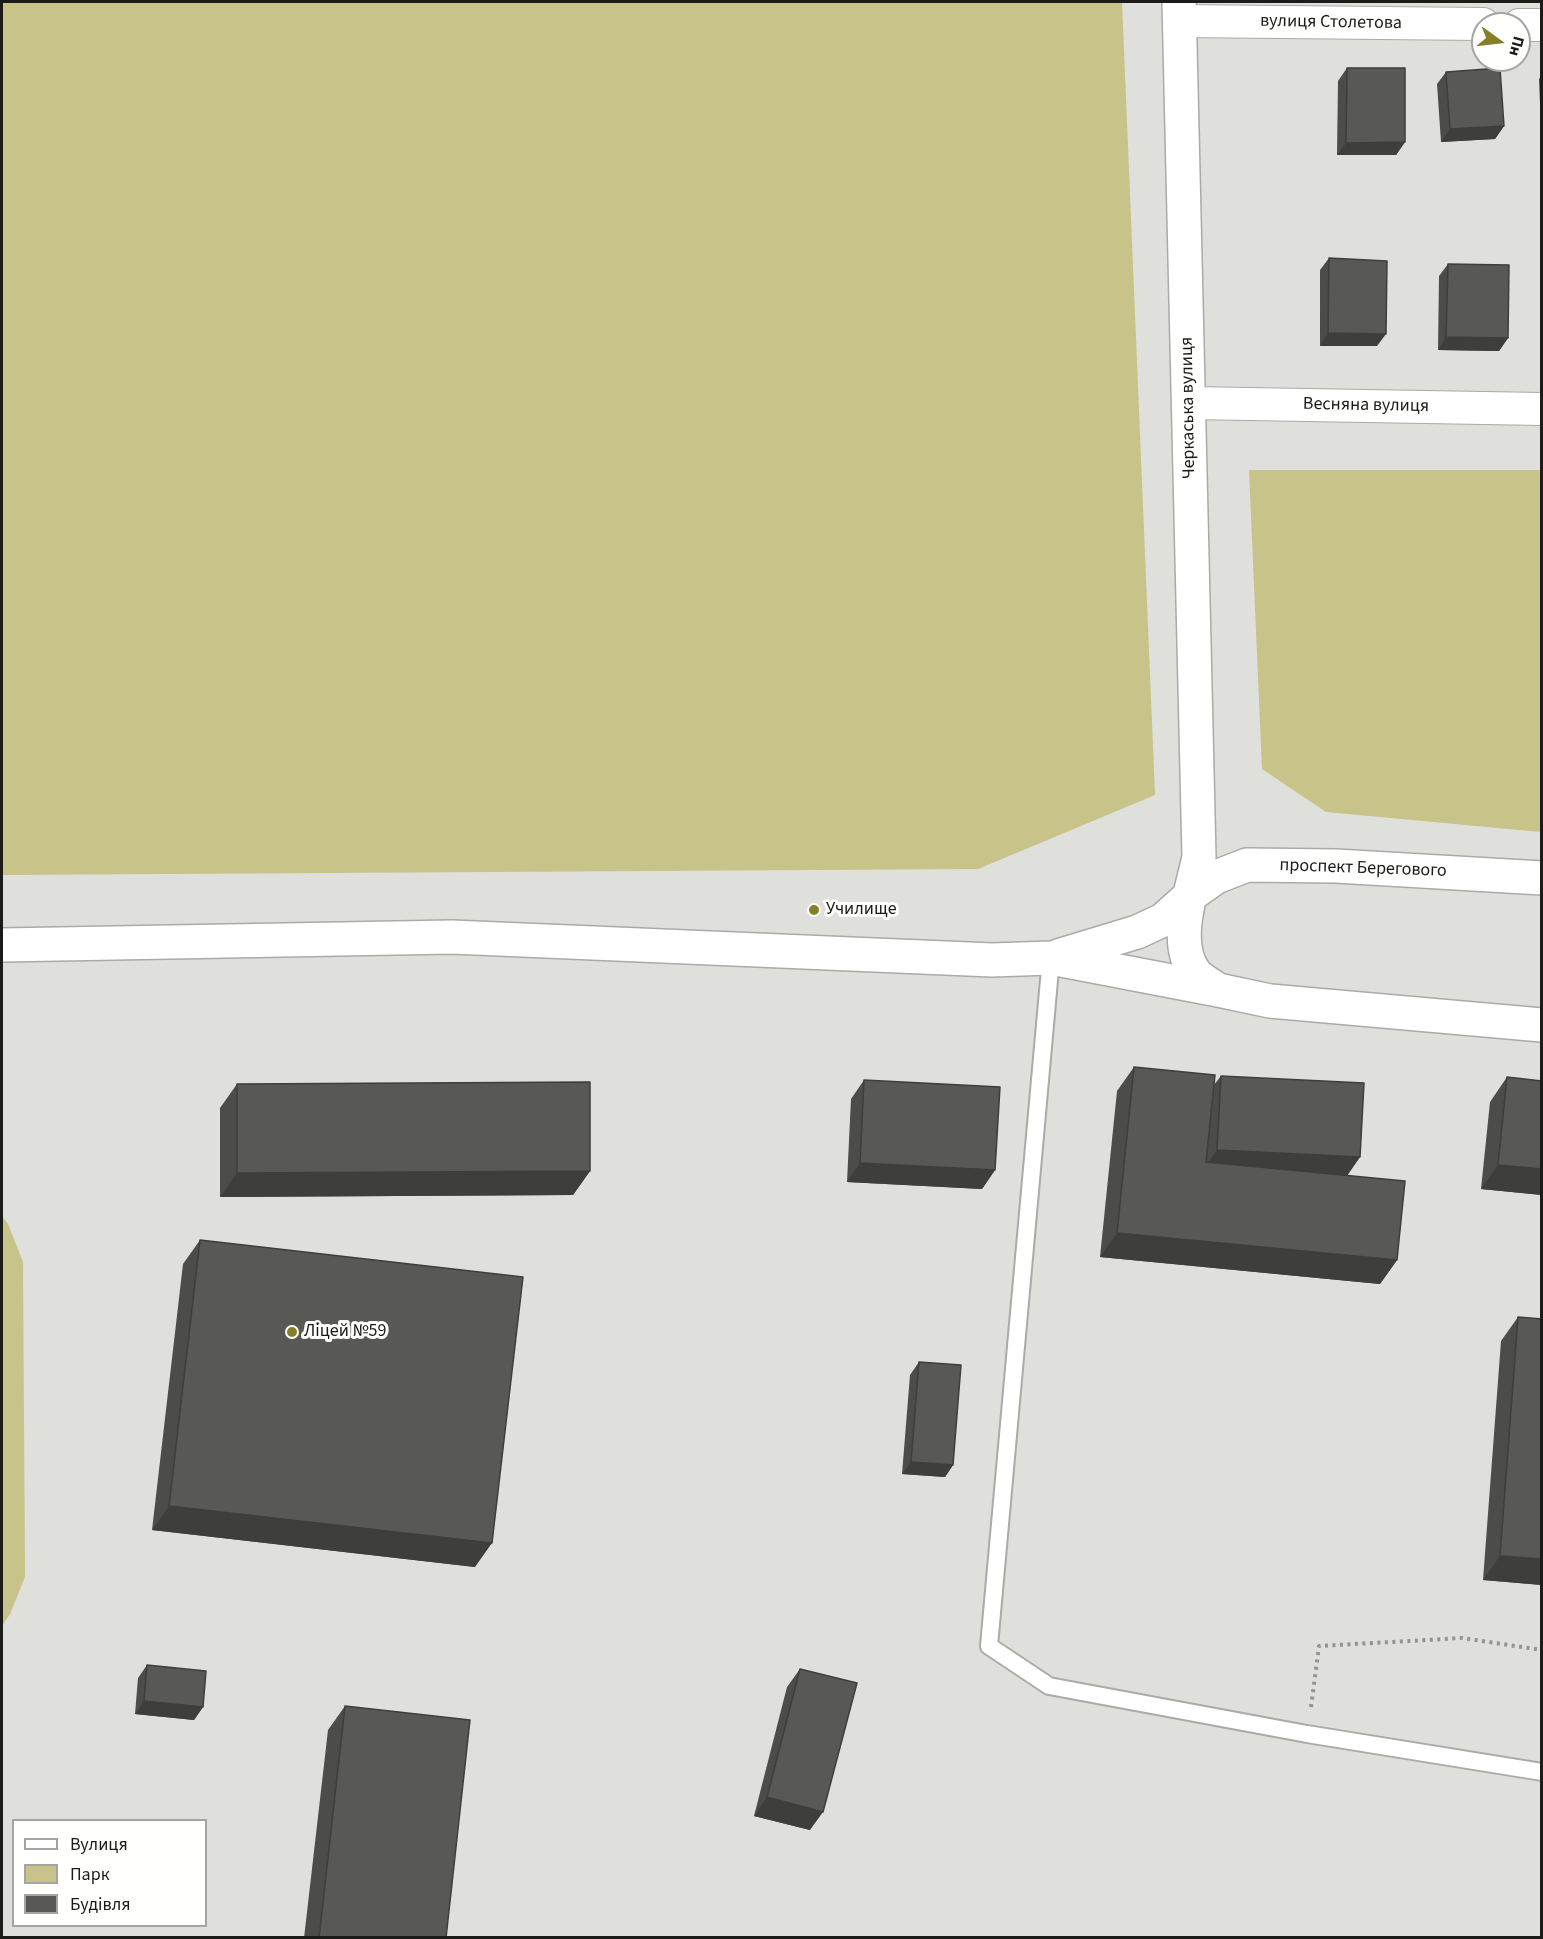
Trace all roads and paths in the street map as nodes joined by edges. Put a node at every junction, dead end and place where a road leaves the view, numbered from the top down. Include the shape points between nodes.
1 (1179, 11) edge
2 (1471, 23) edge
3 (1190, 403) junction
4 (1542, 409) edge
5 (1198, 815) junction
6 (1247, 865) junction
7 (1542, 878) edge
8 (1191, 894) junction
9 (2, 945) edge
10 (1051, 958) junction
11 (1218, 990) junction
12 (1542, 1024) edge
13 (1542, 1650) edge
14 (1307, 1734) junction
15 (1542, 1772) edge

1 - 2 street, вулиця Столетова
1 - 3 street, Черкаська вулиця
3 - 4 street, Весняна вулиця
3 - 5 street, Черкаська вулиця
5 - 6 street via 1218,846
5 - 8 street, Черкаська вулиця via 1199,857
6 - 7 street, проспект Берегового
6 - 8 street, проспект Берегового via 1216,877
8 - 10 street, проспект Берегового via 1162,920 1137,932
8 - 11 street, Черкаська вулиця via 1184,924 1184,947 1196,973
9 - 10 street via 452,937 992,960
10 - 11 street
10 - 14 lane via 989,1646 1049,1686
11 - 12 street via 1270,1001
13 - 14 path via 1462,1638 1319,1646
14 - 15 lane

